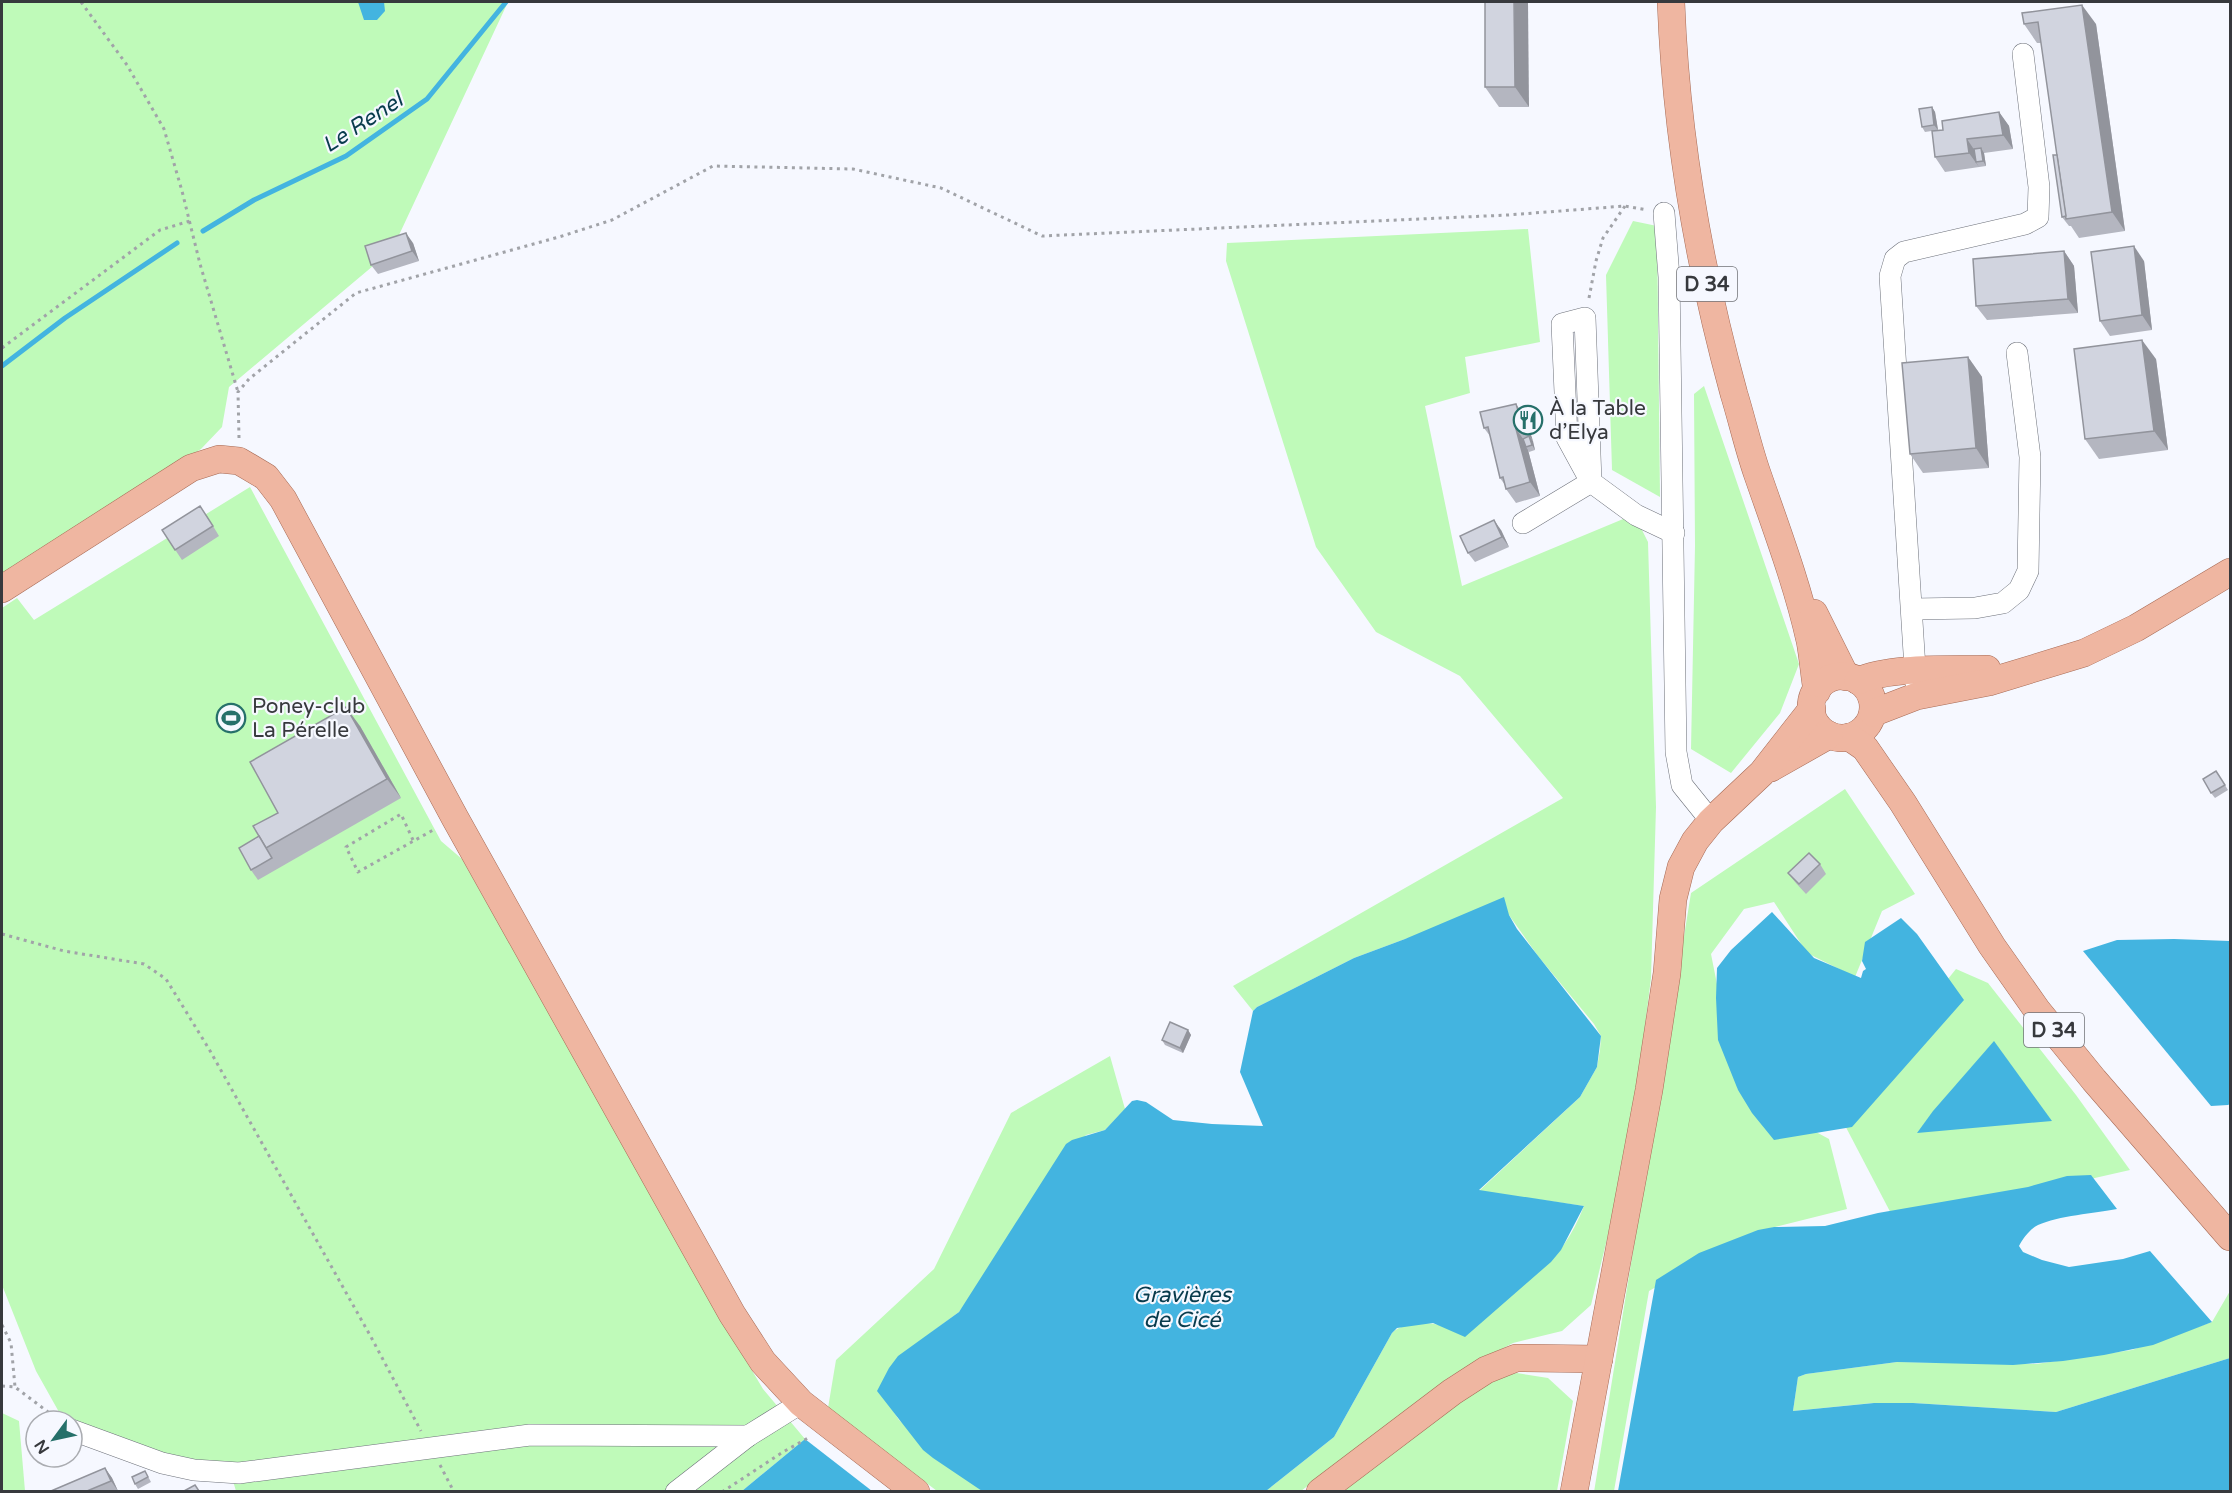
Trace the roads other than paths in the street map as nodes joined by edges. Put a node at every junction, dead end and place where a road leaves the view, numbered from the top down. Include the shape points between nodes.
1 (1671, 2) edge
2 (2023, 54) dead end
3 (1664, 213) road end
4 (1585, 318) road end
5 (2017, 353) dead end
6 (1591, 482) junction
7 (1523, 523) dead end
8 (1674, 533) junction
9 (1787, 558) junction
10 (2230, 572) edge
11 (2, 589) edge
12 (1912, 609) junction
13 (1852, 679) junction
14 (1916, 684) junction
15 (1814, 700) junction
16 (1855, 727) junction
17 (1762, 773) junction
18 (1711, 821) junction
19 (2230, 1238) edge
20 (1599, 1359) junction
21 (801, 1403) junction
22 (84, 1434) edge
23 (748, 1436) junction
24 (676, 1491) edge
25 (916, 1491) edge
26 (1320, 1491) edge
27 (1574, 1491) edge

1 - 9 main road, D 34 via 1675,81 1710,298 1756,470
2 - 12 street via 2039,187 2038,217 2025,224 1904,252 1895,259 1890,276
3 - 8 street
4 - 6 street
5 - 12 street via 2030,457 2028,571 2019,590 2003,603 1976,608
6 - 7 street
6 - 8 street via 1636,515
8 - 18 street via 1676,752 1682,785
9 - 13 main road, D 34
9 - 15 main road, D 34 via 1810,643
10 - 14 main road via 2136,628 2084,653 1989,681
11 - 21 main road via 191,468 219,459 239,461 266,477 283,499 455,819 732,1314 762,1362
12 - 14 street
13 - 14 main road via 1870,675
13 - 15 main road via 1829,679
13 - 16 main road via 1866,687 1870,695
14 - 16 main road
15 - 16 main road via 1817,724
15 - 17 main road
16 - 17 main road
16 - 19 main road, D 34 via 1992,946 2037,1010
17 - 18 main road
18 - 20 main road via 1681,867 1673,899 1667,973 1649,1090
20 - 26 main road via 1516,1358 1486,1370
20 - 27 main road
21 - 23 street
21 - 25 main road
22 - 23 street via 162,1463 239,1473 530,1435
23 - 24 street

